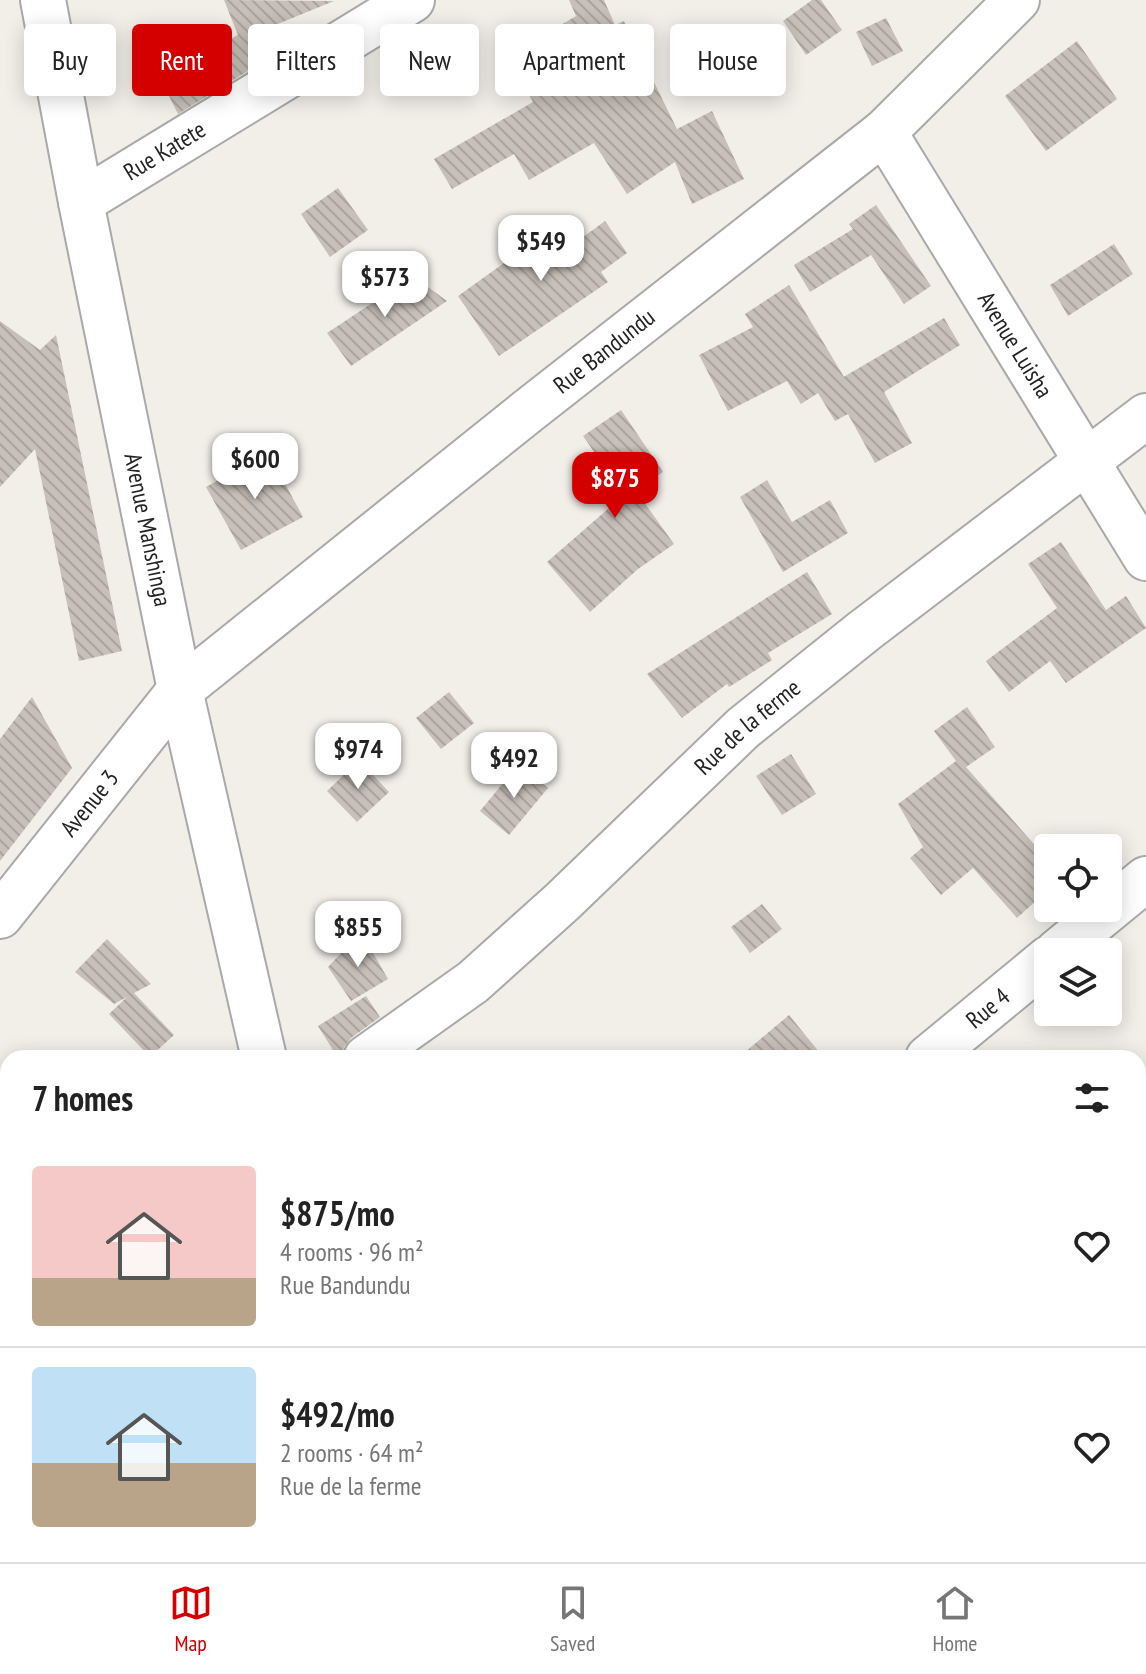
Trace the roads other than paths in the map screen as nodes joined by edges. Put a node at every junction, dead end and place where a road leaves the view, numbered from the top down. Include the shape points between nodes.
1 (43, 0) edge
2 (412, 0) edge
3 (1017, 0) edge
4 (884, 132) junction
5 (81, 202) junction
6 (1146, 416) edge
7 (1085, 462) junction
8 (1146, 558) edge
9 (180, 690) junction
10 (1146, 879) edge
11 (0, 916) edge
12 (1074, 938) edge
13 (1034, 971) edge
14 (262, 1050) edge
15 (377, 1050) edge
16 (938, 1050) edge

1 - 5 street, Avenue Manshinga
2 - 5 street, Rue Katete
3 - 4 street, Rue Bandundu
4 - 7 street, Avenue Luisha
4 - 9 street, Rue Bandundu
5 - 9 street, Avenue Manshinga
6 - 7 street, Rue de la ferme
7 - 8 street, Avenue Luisha
7 - 15 street, Rue de la ferme via 743,728 473,982
9 - 11 street, Avenue 3
9 - 14 street, Avenue Manshinga
10 - 12 street
13 - 16 street, Rue 4

